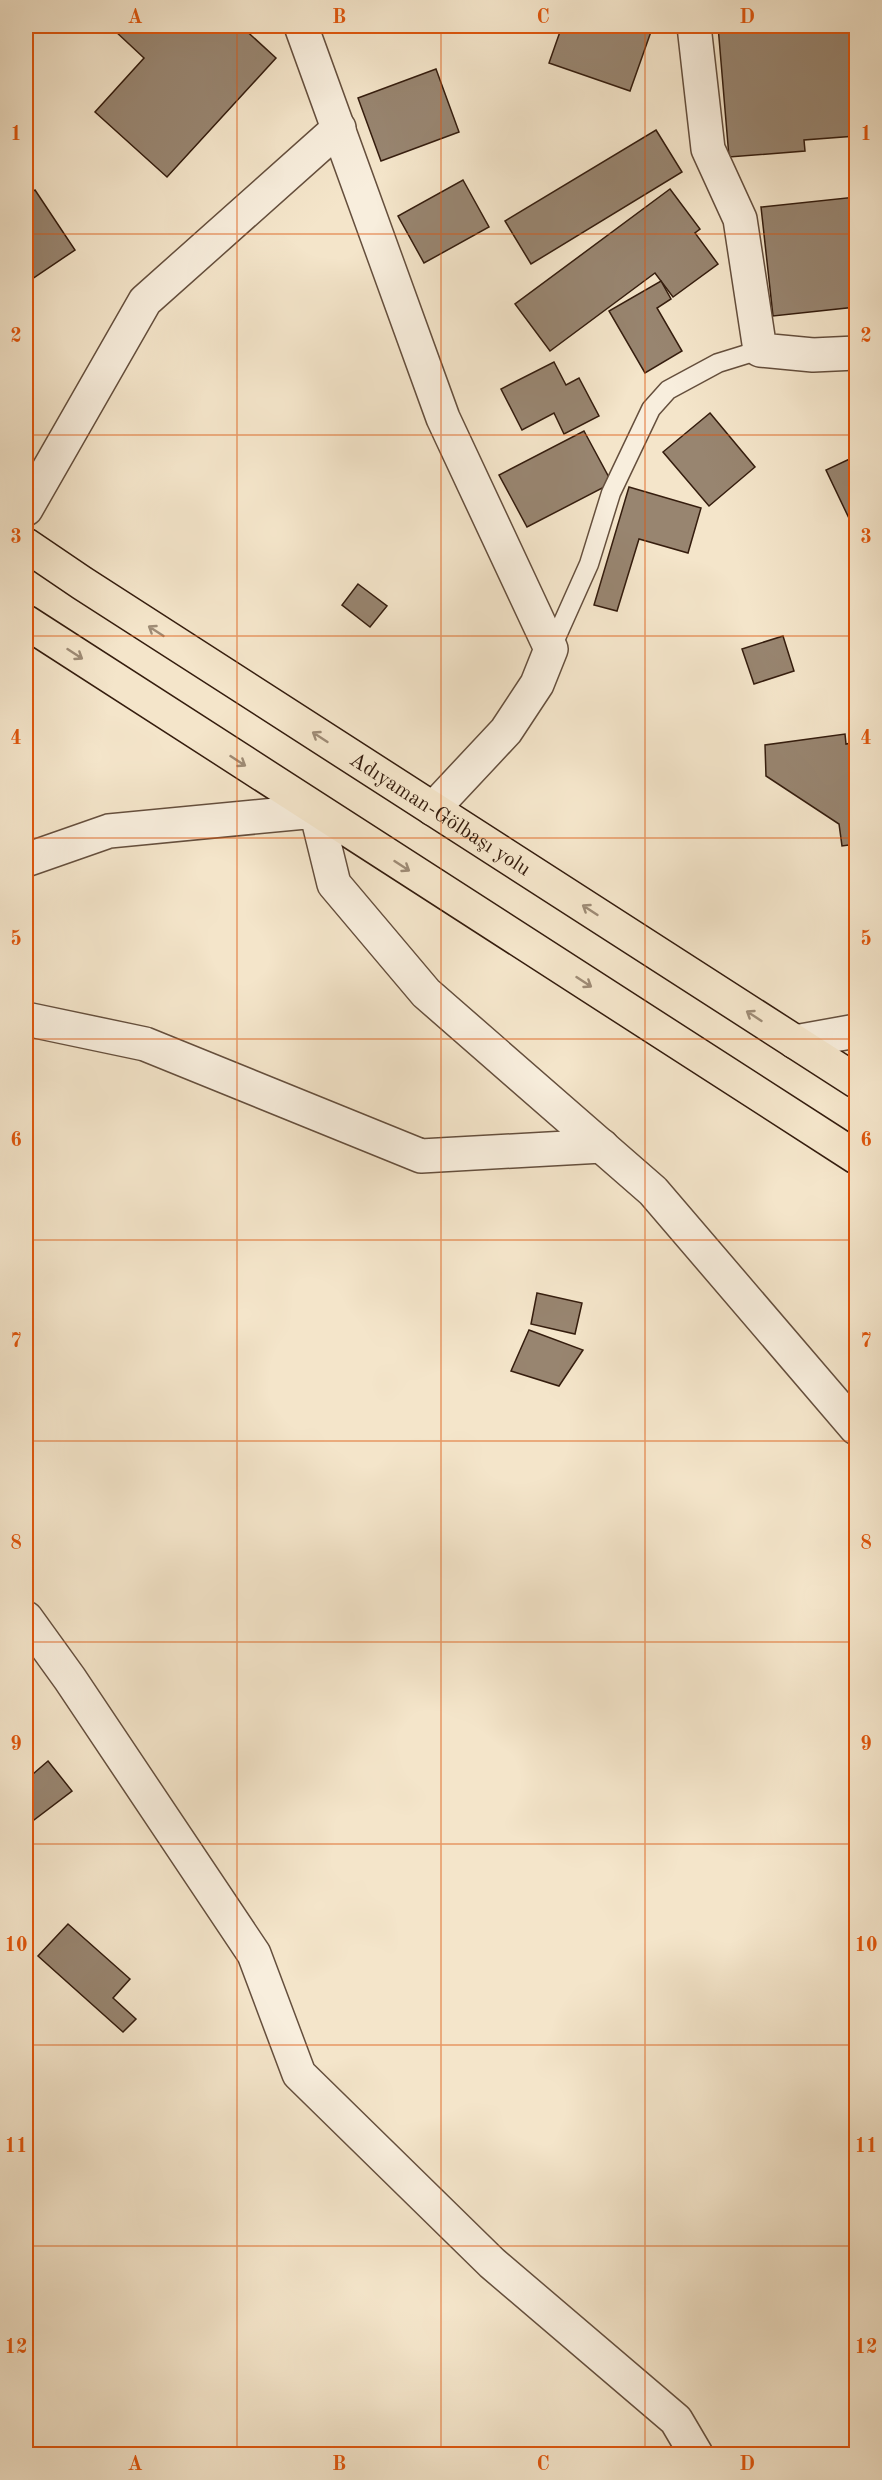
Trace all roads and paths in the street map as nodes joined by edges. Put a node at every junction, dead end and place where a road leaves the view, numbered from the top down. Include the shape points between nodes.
1 (301, 26) edge
2 (693, 26) edge
3 (339, 128) junction
4 (760, 350) junction
5 (856, 353) edge
6 (26, 509) edge
7 (26, 544) edge
8 (26, 622) edge
9 (551, 649) junction
10 (433, 809) junction
11 (316, 810) junction
12 (26, 860) edge
13 (26, 1018) edge
14 (856, 1031) edge
15 (795, 1042) junction
16 (856, 1082) edge
17 (602, 1146) junction
18 (856, 1157) edge
19 (856, 1428) edge
20 (26, 1618) edge
21 (696, 2454) edge

1 - 3 street
2 - 4 street via 708,149 740,219
3 - 6 street via 145,301
3 - 9 street via 443,418
4 - 5 street via 813,355
4 - 9 lane via 718,363 668,390 651,409 611,493 589,564
10 -> 7 highway, Adıyaman-Gölbaşı yolu
8 -> 11 highway
9 - 10 street via 537,684 506,731
15 -> 10 highway, Adıyaman-Gölbaşı yolu
11 - 12 street via 109,831
11 - 17 street via 334,884 426,993
11 -> 18 highway
13 - 17 street via 145,1044 421,1156
14 - 15 street
15 - 16 highway, Adıyaman-Gölbaşı yolu
17 - 19 street via 653,1191
20 - 21 street via 254,1954 299,2074 492,2263 676,2420

